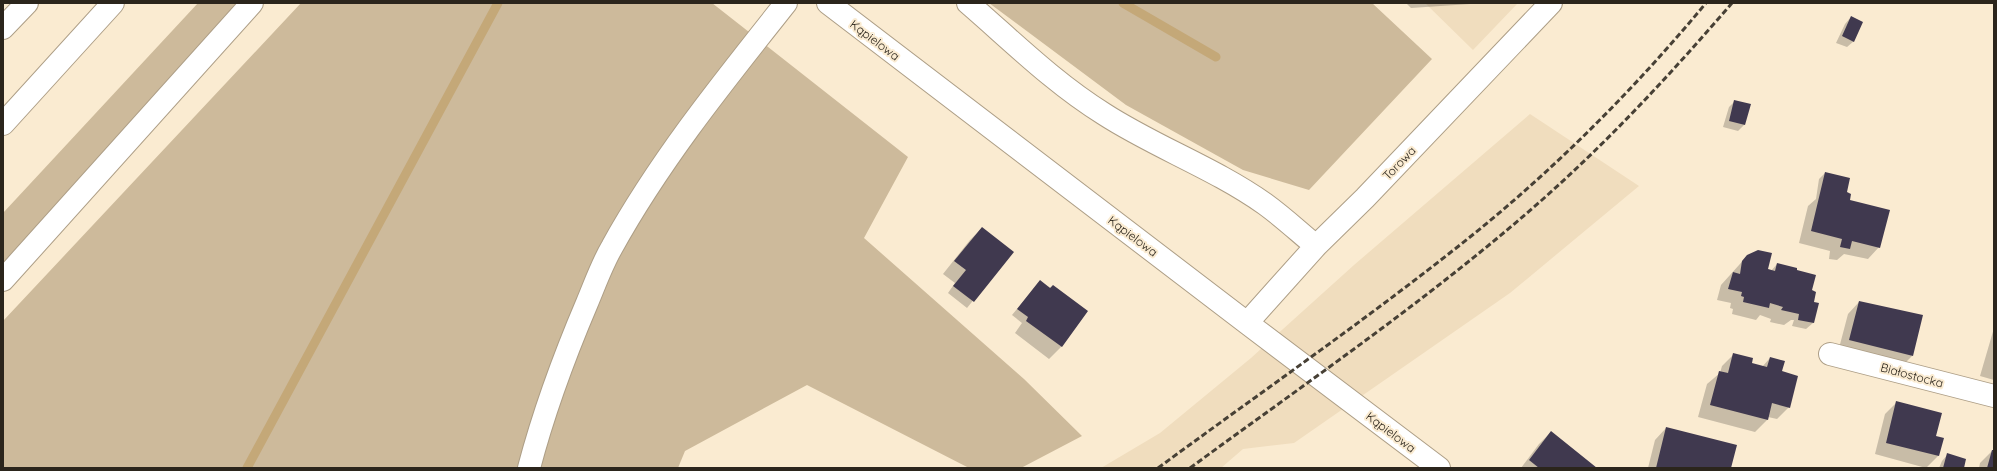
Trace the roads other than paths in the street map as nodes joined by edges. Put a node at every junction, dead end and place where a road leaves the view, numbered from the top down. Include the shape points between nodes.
1 (27, 3) edge
2 (113, 3) edge
3 (252, 3) edge
4 (786, 3) edge
5 (828, 3) edge
6 (968, 3) edge
7 (1551, 3) edge
8 (3, 28) edge
9 (3, 124) edge
10 (1316, 246) junction
11 (3, 280) edge
12 (1246, 323) junction
13 (1830, 354) dead end
14 (1994, 396) edge
15 (529, 468) edge
16 (1439, 468) edge

1 - 8 main road
2 - 9 main road
3 - 11 main road
4 - 15 main road via 685,134 642,195 611,248 560,368
5 - 12 main road, Kąpielowa
6 - 10 main road via 1076,95 1104,114 1264,204
7 - 10 main road, Torowa
10 - 12 main road, Torowa
12 - 16 main road, Kąpielowa
13 - 14 main road, Białostocka

